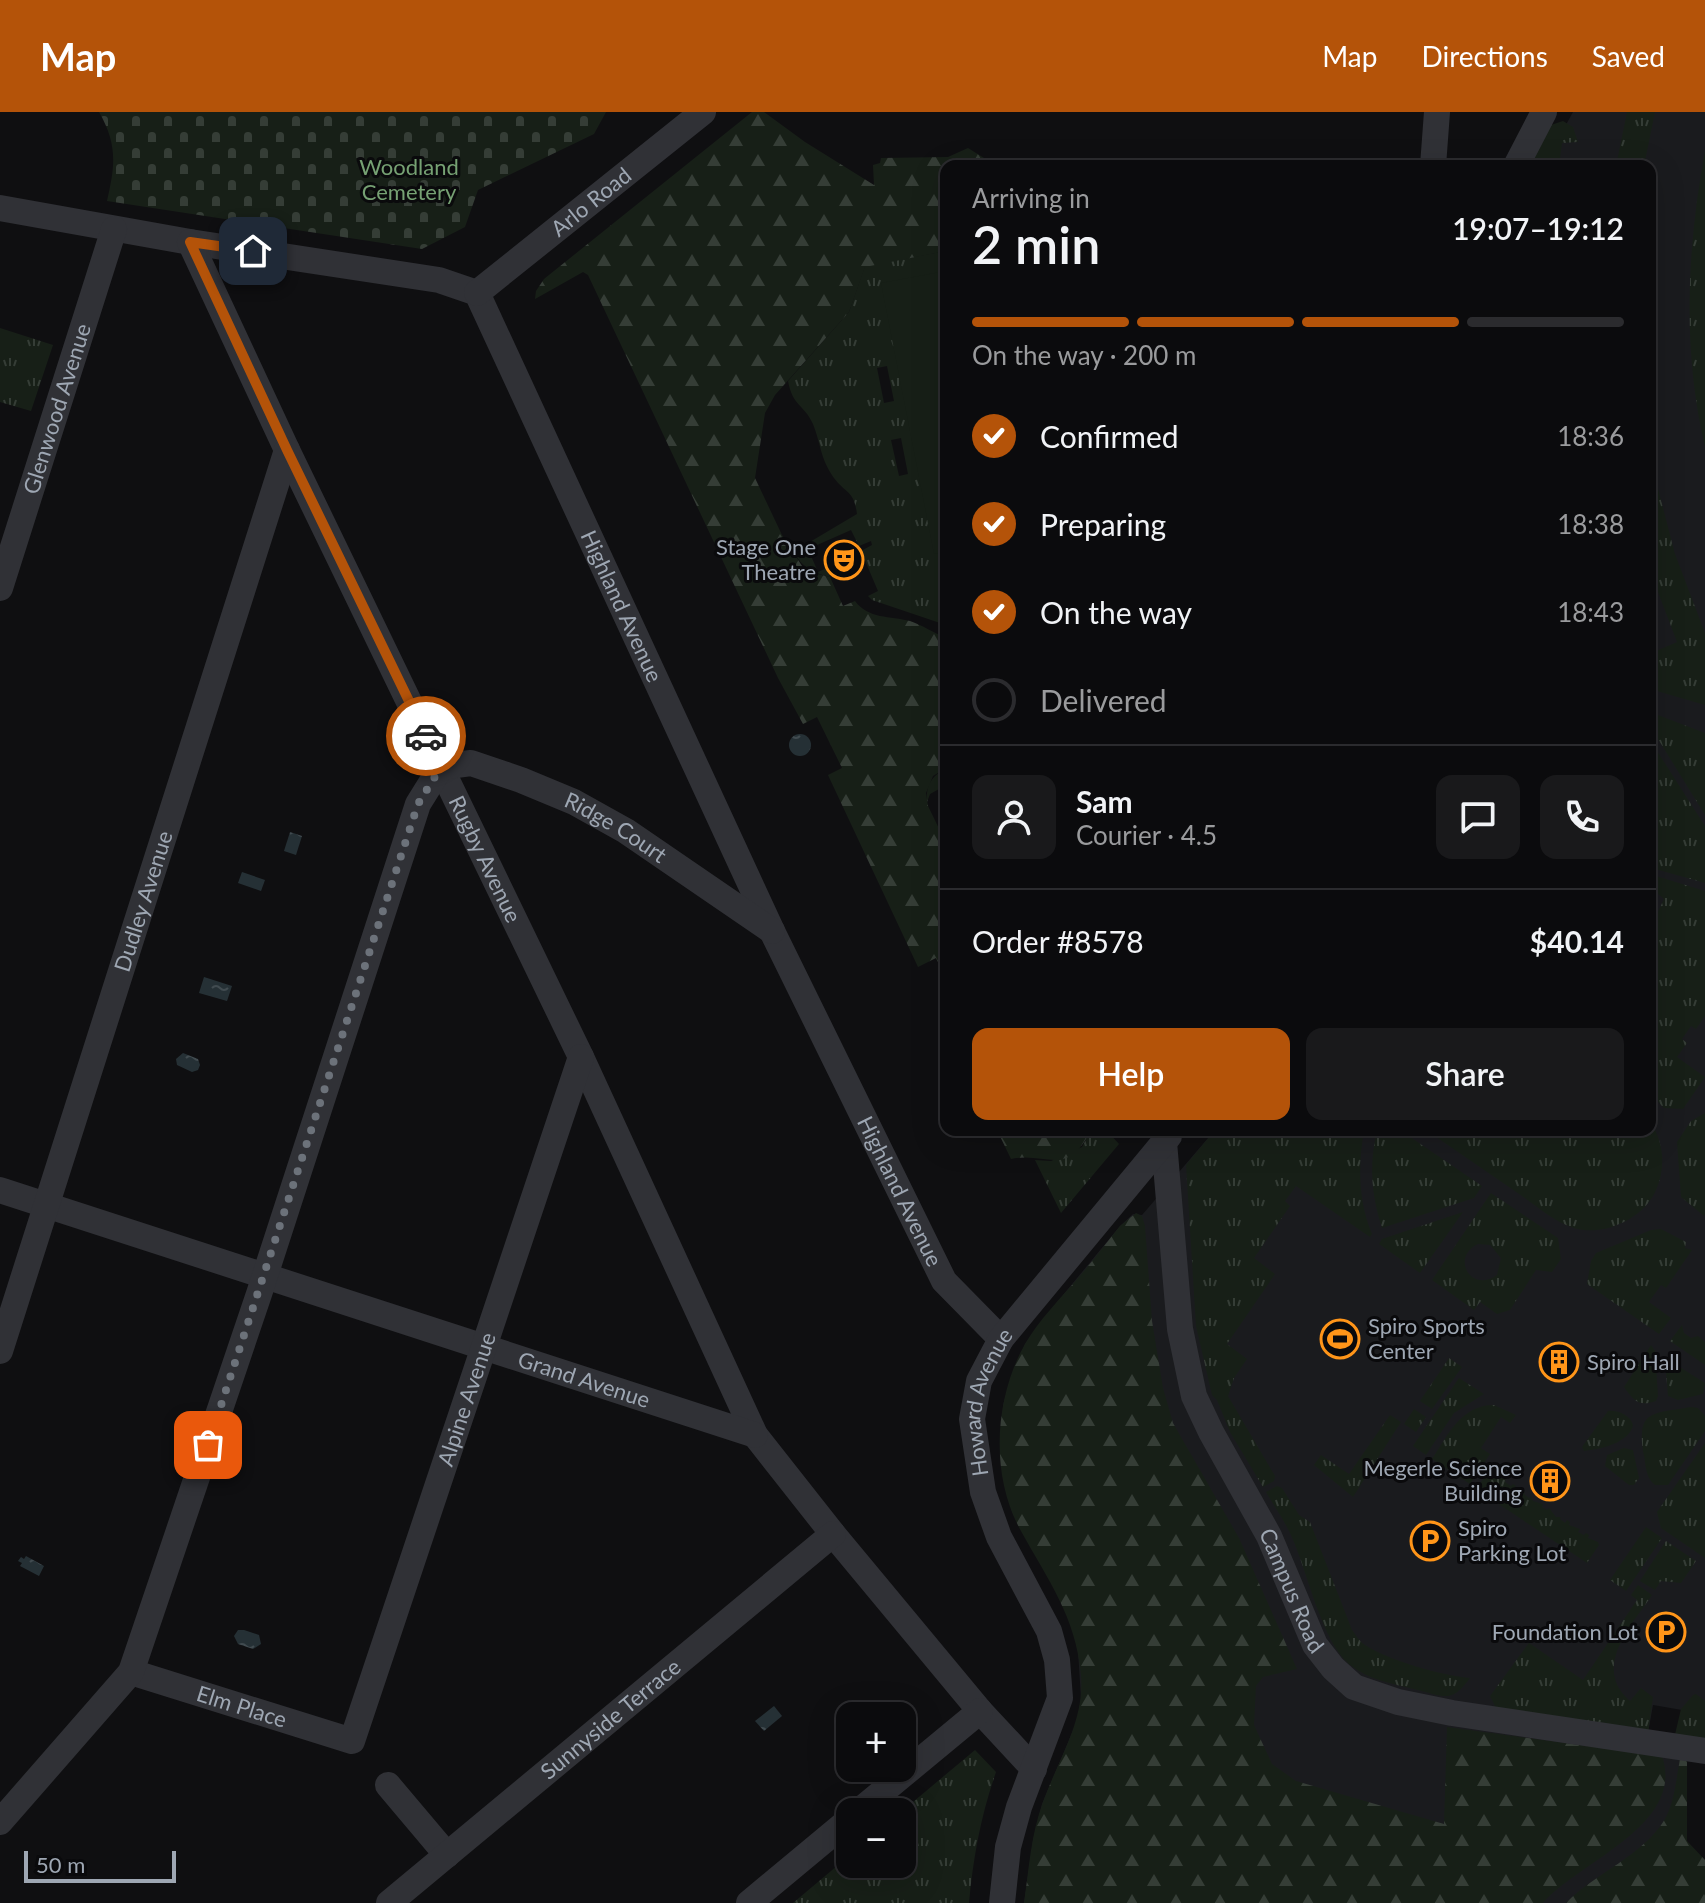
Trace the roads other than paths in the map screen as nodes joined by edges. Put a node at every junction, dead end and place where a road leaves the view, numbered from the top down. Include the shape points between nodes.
1 (703, 112) edge
2 (1437, 112) edge
3 (1544, 112) edge
4 (1433, 160) edge
5 (1519, 160) edge
6 (0, 208) edge
7 (114, 229) junction
8 (190, 242) junction
9 (477, 293) junction
10 (287, 450) junction
11 (0, 588) edge
12 (441, 767) junction
13 (772, 931) junction
14 (581, 1057) junction
15 (1169, 1136) edge
16 (0, 1190) edge
17 (47, 1205) junction
18 (265, 1276) junction
19 (1001, 1339) junction
20 (486, 1346) junction
21 (0, 1351) edge
22 (755, 1435) junction
23 (833, 1534) junction
24 (131, 1672) junction
25 (980, 1711) junction
26 (352, 1741) joint
27 (1705, 1751) edge
28 (1034, 1769) junction
29 (388, 1785) dead end
30 (875, 1798) edge
31 (0, 1822) edge
32 (836, 1831) edge
33 (447, 1855) junction
34 (389, 1903) edge
35 (749, 1903) edge
36 (1002, 1903) edge

1 - 9 street, Arlo Road
2 - 4 street
3 - 5 street
6 - 7 street
7 - 8 street
7 - 11 street, Glenwood Avenue
8 - 9 street via 439,280
8 - 10 street, Rugby Avenue
9 - 13 street, Highland Avenue
10 - 12 street, Rugby Avenue
10 - 17 street, Dudley Avenue
12 - 13 street, Ridge Court via 471,763 574,802 626,831
12 - 14 street, Rugby Avenue
12 - 18 street via 418,804
13 - 19 street, Highland Avenue via 944,1281
14 - 20 street, Alpine Avenue
14 - 22 street, Rugby Avenue
15 - 19 street, Howard Avenue
15 - 27 street, Campus Road via 1180,1329 1194,1396 1269,1536 1315,1645 1333,1668 1354,1687 1398,1702
16 - 17 street, Grand Avenue
17 - 18 street, Grand Avenue
17 - 21 street, Dudley Avenue
18 - 20 street, Grand Avenue
18 - 24 street
19 - 28 street, Howard Avenue via 979,1381 972,1419 990,1515 1049,1631 1057,1660 1060,1698
20 - 22 street, Grand Avenue
20 - 26 street, Alpine Avenue
22 - 23 street
23 - 25 street
23 - 33 street, Sunnyside Terrace
24 - 26 street, Elm Place
24 - 31 street
25 - 28 street
25 - 30 street
28 - 36 street, Howard Avenue via 1008,1847
29 - 33 street
32 - 35 street
33 - 34 street, Sunnyside Terrace

